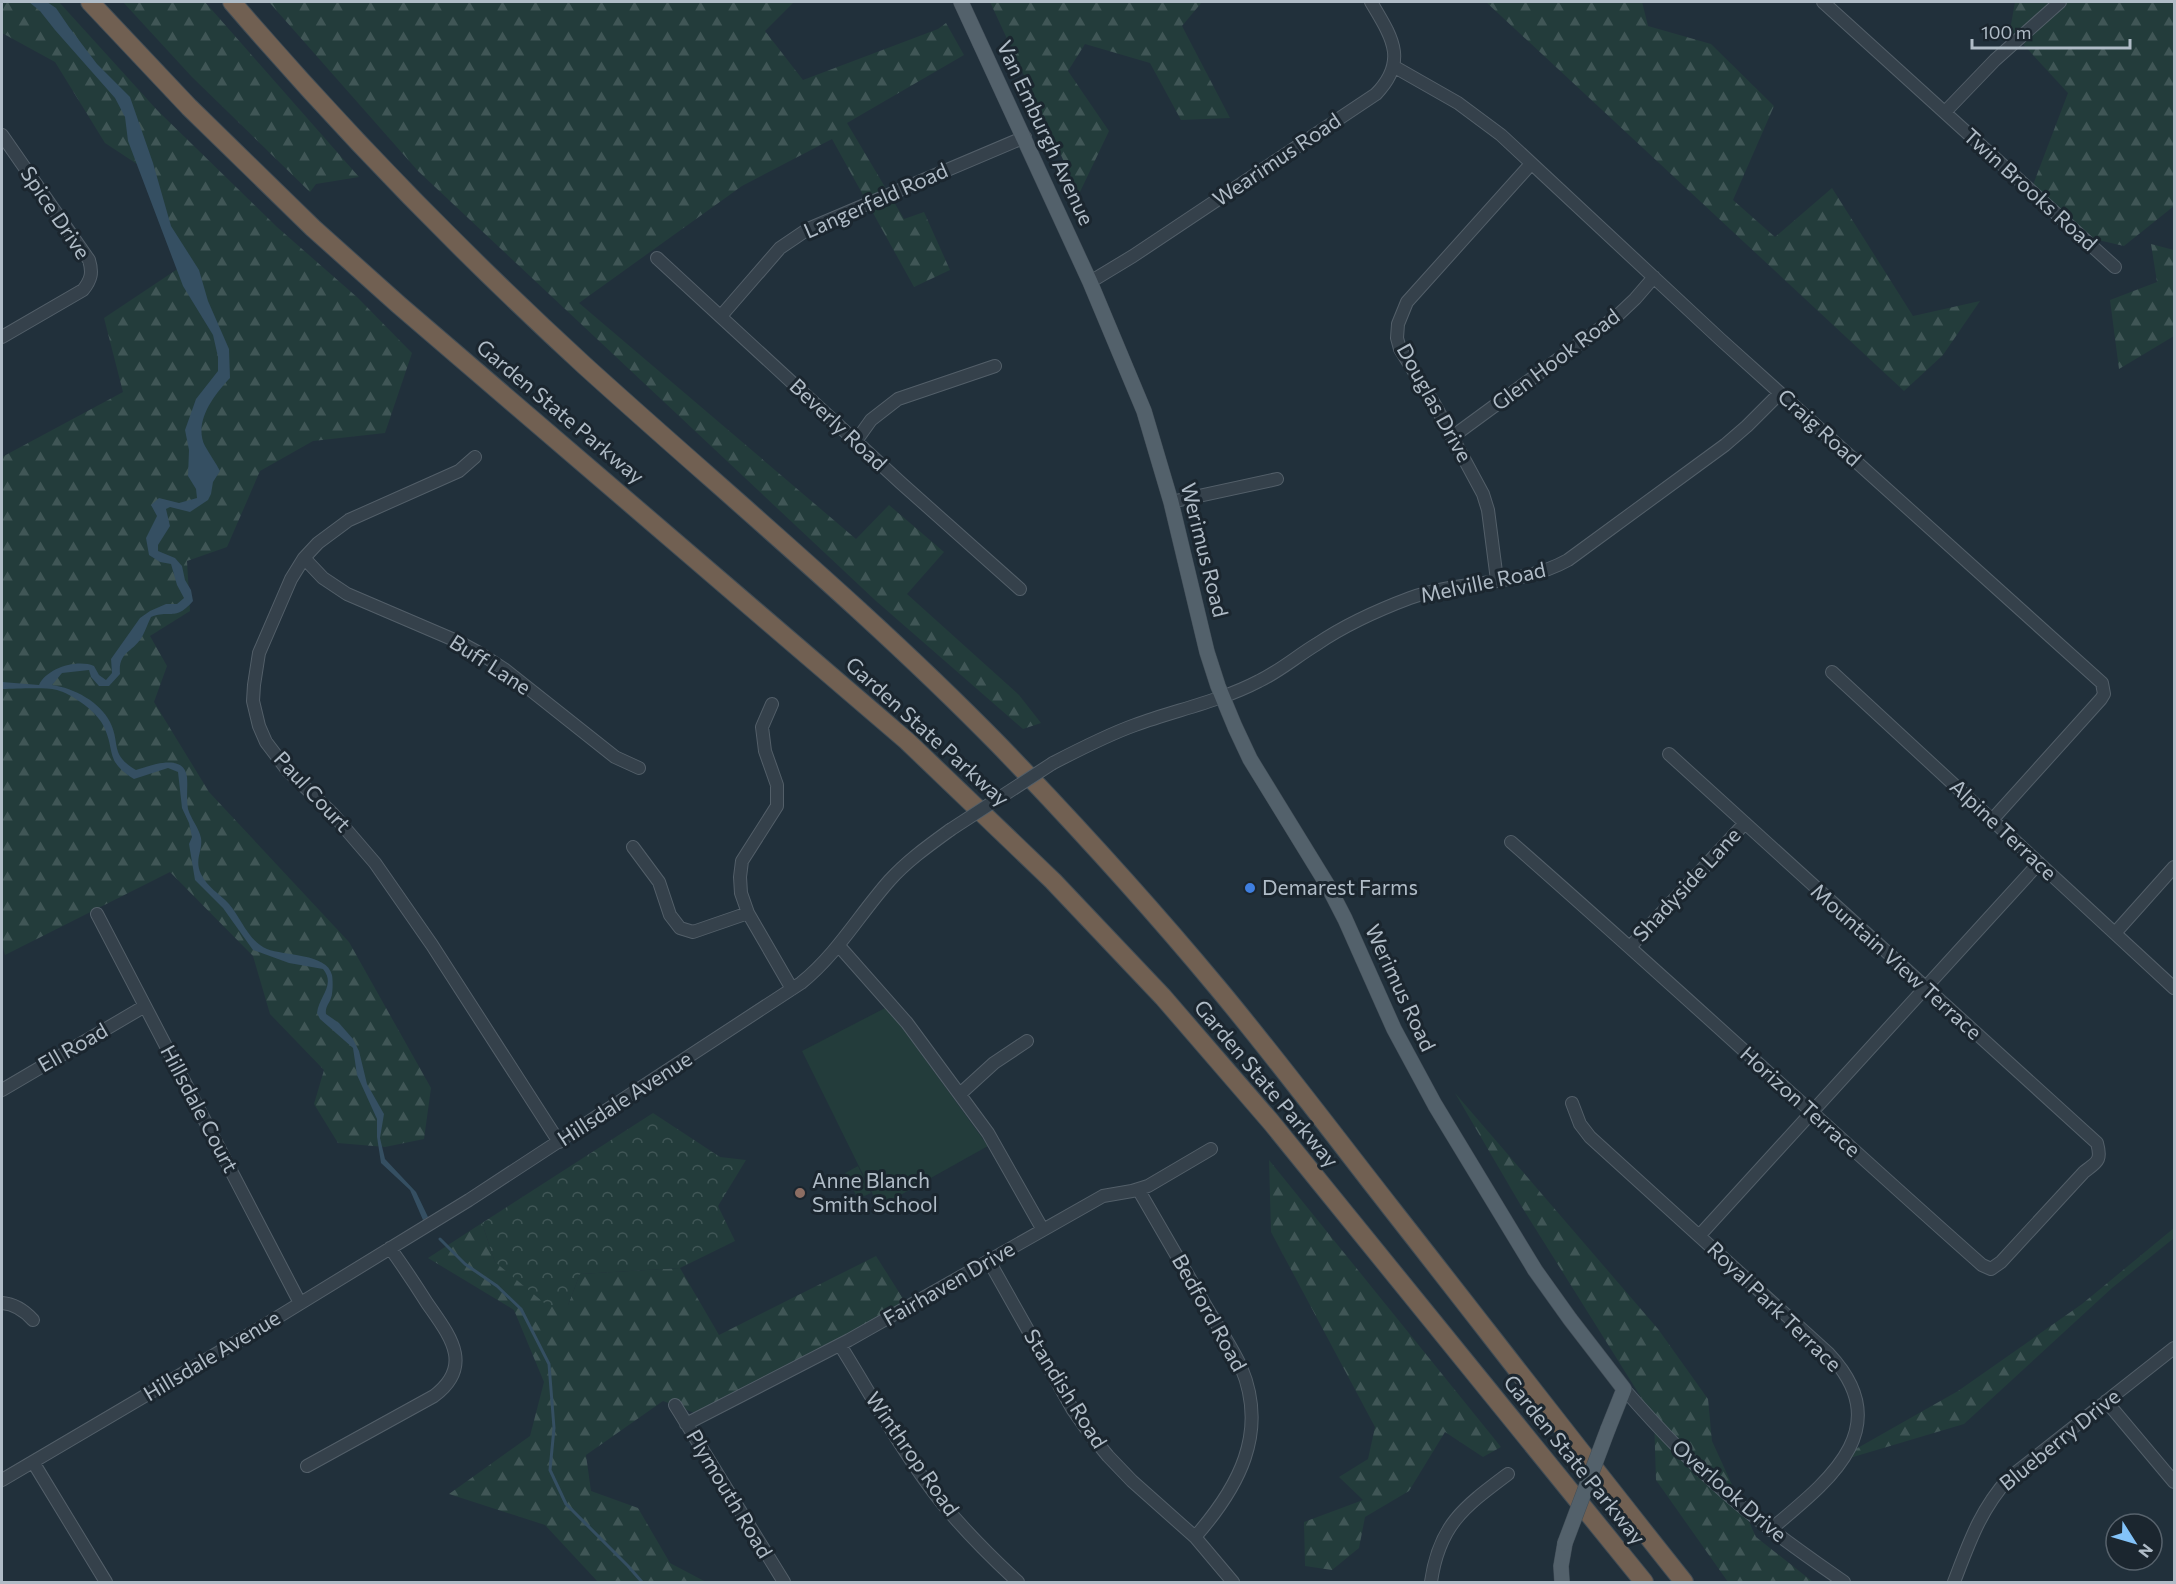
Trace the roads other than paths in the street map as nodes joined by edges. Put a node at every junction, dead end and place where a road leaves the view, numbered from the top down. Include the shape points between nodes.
1 (90, 2) edge
2 (232, 2) edge
3 (961, 2) edge
4 (1371, 2) edge
5 (1823, 2) edge
6 (2060, 2) edge
7 (1394, 66) junction
8 (1945, 112) junction
9 (2, 135) edge
10 (1025, 137) junction
11 (1531, 164) junction
12 (657, 258) dead end
13 (2115, 267) dead end
14 (1654, 277) junction
15 (1090, 282) junction
16 (721, 316) junction
17 (2, 337) edge
18 (995, 366) dead end
19 (1780, 393) junction
20 (1452, 437) junction
21 (856, 441) junction
22 (475, 457) dead end
23 (1277, 479) dead end
24 (1171, 502) junction
25 (304, 558) junction
26 (1497, 580) junction
27 (1020, 589) dead end
28 (1832, 672) dead end
29 (1222, 696) junction
30 (772, 704) dead end
31 (1670, 754) dead end
32 (639, 768) dead end
33 (1992, 820) junction
34 (1745, 823) junction
35 (1511, 842) dead end
36 (633, 847) dead end
37 (2038, 863) junction
38 (2175, 867) edge
39 (748, 913) junction
40 (97, 914) dead end
41 (2115, 933) junction
42 (839, 946) junction
43 (1630, 947) junction
44 (1925, 988) junction
45 (2175, 988) edge
46 (792, 989) junction
47 (145, 1006) junction
48 (1027, 1041) dead end
49 (2, 1090) edge
50 (960, 1094) junction
51 (1572, 1103) dead end
52 (1811, 1113) junction
53 (559, 1142) junction
54 (1211, 1149) dead end
55 (2084, 1172) joint
56 (1138, 1189) junction
57 (1043, 1230) junction
58 (1699, 1236) junction
59 (390, 1248) junction
60 (989, 1261) junction
61 (2, 1303) edge
62 (300, 1303) junction
63 (33, 1320) dead end
64 (840, 1345) junction
65 (2175, 1348) edge
66 (1624, 1389) junction
67 (2106, 1401) junction
68 (675, 1405) dead end
69 (687, 1424) junction
70 (33, 1462) junction
71 (306, 1466) dead end
72 (1508, 1474) dead end
73 (2, 1480) edge
74 (2175, 1482) edge
75 (1770, 1530) junction
76 (1195, 1537) junction
77 (106, 1582) edge
78 (784, 1582) edge
79 (1018, 1582) edge
80 (1233, 1582) edge
81 (1431, 1582) edge
82 (1562, 1582) edge
83 (1644, 1582) edge
84 (1684, 1582) edge
85 (1844, 1582) edge
86 (1954, 1582) edge

1 - 83 highway, Garden State Parkway via 189,107 313,228 907,741 1053,881 1163,997 1271,1122
2 - 84 highway, Garden State Parkway via 337,119 504,290 914,663 1101,854 1264,1045
3 - 10 main road, Van Emburgh Avenue
4 - 7 street via 1394,46
5 - 8 street, Twin Brooks Road
6 - 8 street, Twin Brooks Road via 1995,60
7 - 11 street, Craig Road via 1479,117
7 - 15 street, Wearimus Road via 1376,94
8 - 13 street, Twin Brooks Road
9 - 17 street, Spice Drive via 89,260 92,270 80,292
10 - 15 main road, Van Emburgh Avenue
10 - 16 street, Langerfeld Road via 808,229 780,248
11 - 14 street, Craig Road
11 - 20 street, Douglas Drive via 1401,313 1400,350
12 - 16 street, Beverly Road
14 - 19 street, Craig Road
14 - 20 street, Glen Hook Road via 1617,316
15 - 24 main road, Werimus Road via 1144,411
16 - 21 street, Beverly Road
18 - 21 street via 898,399 871,420
19 - 26 street, Melville Road via 1725,445 1568,560 1538,574
19 - 33 street, Craig Road via 2102,683 2101,699
20 - 26 street, Douglas Drive via 1483,494
21 - 27 street, Beverly Road
22 - 25 street, Paul Court via 459,471 349,520
23 - 24 street
24 - 29 main road, Werimus Road via 1207,652
25 - 32 street, Buff Lane via 323,578 347,594 482,654 615,757
25 - 53 street, Paul Court via 260,653 253,701 259,726 288,771 332,813 375,863
26 - 29 street, Melville Road via 1437,589 1388,607 1336,632 1259,681
28 - 33 street, Alpine Terrace
29 - 42 street, Hillsdale Avenue, bridge via 1101,739 1053,763 950,830 904,865
29 - 66 main road, Werimus Road via 1250,759 1328,886 1394,1029 1435,1105 1535,1270
30 - 39 street via 762,727 765,751 777,785 777,806 742,861 741,893
31 - 34 street, Mountain View Terrace
33 - 37 street, Alpine Terrace
34 - 43 street, Shadyside Lane
34 - 44 street, Mountain View Terrace
35 - 43 street, Horizon Terrace
36 - 39 street via 659,882 670,915 680,928 693,932
37 - 41 street, Alpine Terrace
37 - 44 street
38 - 41 street
39 - 46 street
40 - 47 street, Hillsdale Court
41 - 45 street, Alpine Terrace
42 - 46 street, Hillsdale Avenue via 821,967
42 - 50 street via 881,992
43 - 52 street, Horizon Terrace
44 - 52 street
44 - 55 street, Mountain View Terrace via 2097,1143 2098,1162
46 - 53 street, Hillsdale Avenue
47 - 49 street, Ell Road
47 - 62 street, Hillsdale Court
48 - 50 street via 994,1063
50 - 57 street via 1006,1161
51 - 58 street, Royal Park Terrace via 1590,1137
52 - 55 street, Horizon Terrace via 1991,1269
52 - 58 street
53 - 59 street, Hillsdale Avenue
54 - 56 street, Fairhaven Drive
56 - 57 street, Fairhaven Drive via 1103,1196
56 - 76 street, Bedford Road via 1240,1365 1250,1398 1251,1434 1240,1473 1217,1512
57 - 60 street, Fairhaven Drive
58 - 75 street, Royal Park Terrace via 1829,1354 1854,1393 1857,1423 1847,1454 1815,1492
59 - 62 street, Hillsdale Avenue
59 - 71 street via 451,1338 456,1357 450,1380 435,1396
60 - 64 street, Fairhaven Drive
60 - 76 street, Standish Road via 1090,1434 1132,1481
61 - 63 street via 24,1310
62 - 70 street, Hillsdale Avenue
64 - 69 street, Fairhaven Drive
64 - 79 street, Winthrop Road via 942,1503
65 - 67 street, Blueberry Drive
66 - 75 street, Overlook Drive via 1695,1465
66 - 82 main road, bridge via 1565,1543
67 - 74 street
67 - 86 street, Blueberry Drive via 2009,1478 1995,1494 1977,1524
68 - 69 street, Plymouth Road
69 - 78 street, Plymouth Road
70 - 73 street, Hillsdale Avenue
70 - 77 street
72 - 81 street via 1455,1518 1439,1547
75 - 85 street, Overlook Drive
76 - 80 street, Standish Road

